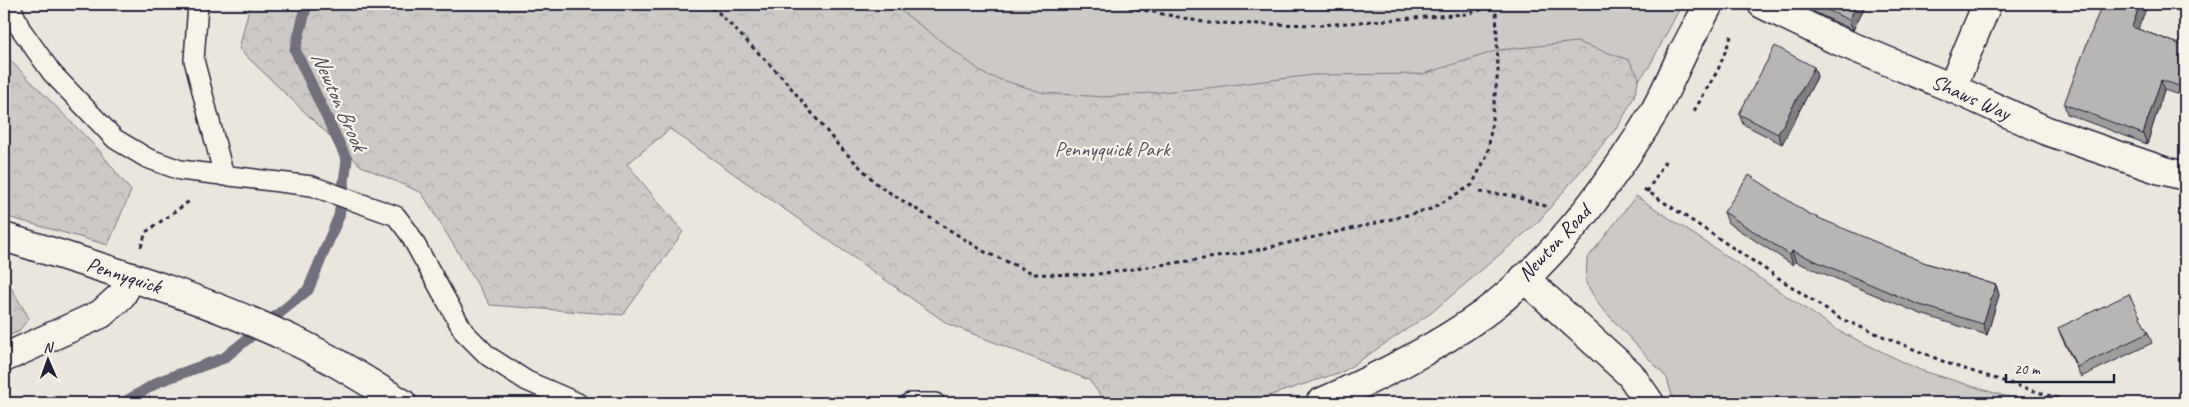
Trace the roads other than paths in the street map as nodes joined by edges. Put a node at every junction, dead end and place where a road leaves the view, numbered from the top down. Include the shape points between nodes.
1 (10, 4) edge
2 (198, 4) edge
3 (1709, 4) edge
4 (1762, 4) edge
5 (1987, 4) edge
6 (1952, 88) junction
7 (224, 176) junction
8 (2185, 176) edge
9 (4, 237) edge
10 (132, 277) junction
11 (1524, 278) junction
12 (4, 358) edge
13 (402, 403) edge
14 (578, 403) edge
15 (910, 403) edge
16 (935, 403) edge
17 (1320, 403) edge
18 (1650, 403) edge

1 - 7 lane via 20,28 52,73 115,139 147,158 180,170
2 - 7 lane via 194,60
3 - 11 street, Newton Road via 1655,110 1620,165 1577,223
4 - 6 street, Shaws Way via 1834,39
5 - 6 street
6 - 8 street, Shaws Way via 2047,131
7 - 14 lane via 312,186 396,216 409,233 464,332 488,356 527,381
9 - 10 street, Pennyquick
10 - 12 street via 121,296 101,314
10 - 13 street, Pennyquick via 299,342
11 - 17 street, Newton Road via 1483,313 1432,346 1380,376
11 - 18 street via 1630,374
15 - 16 lane

